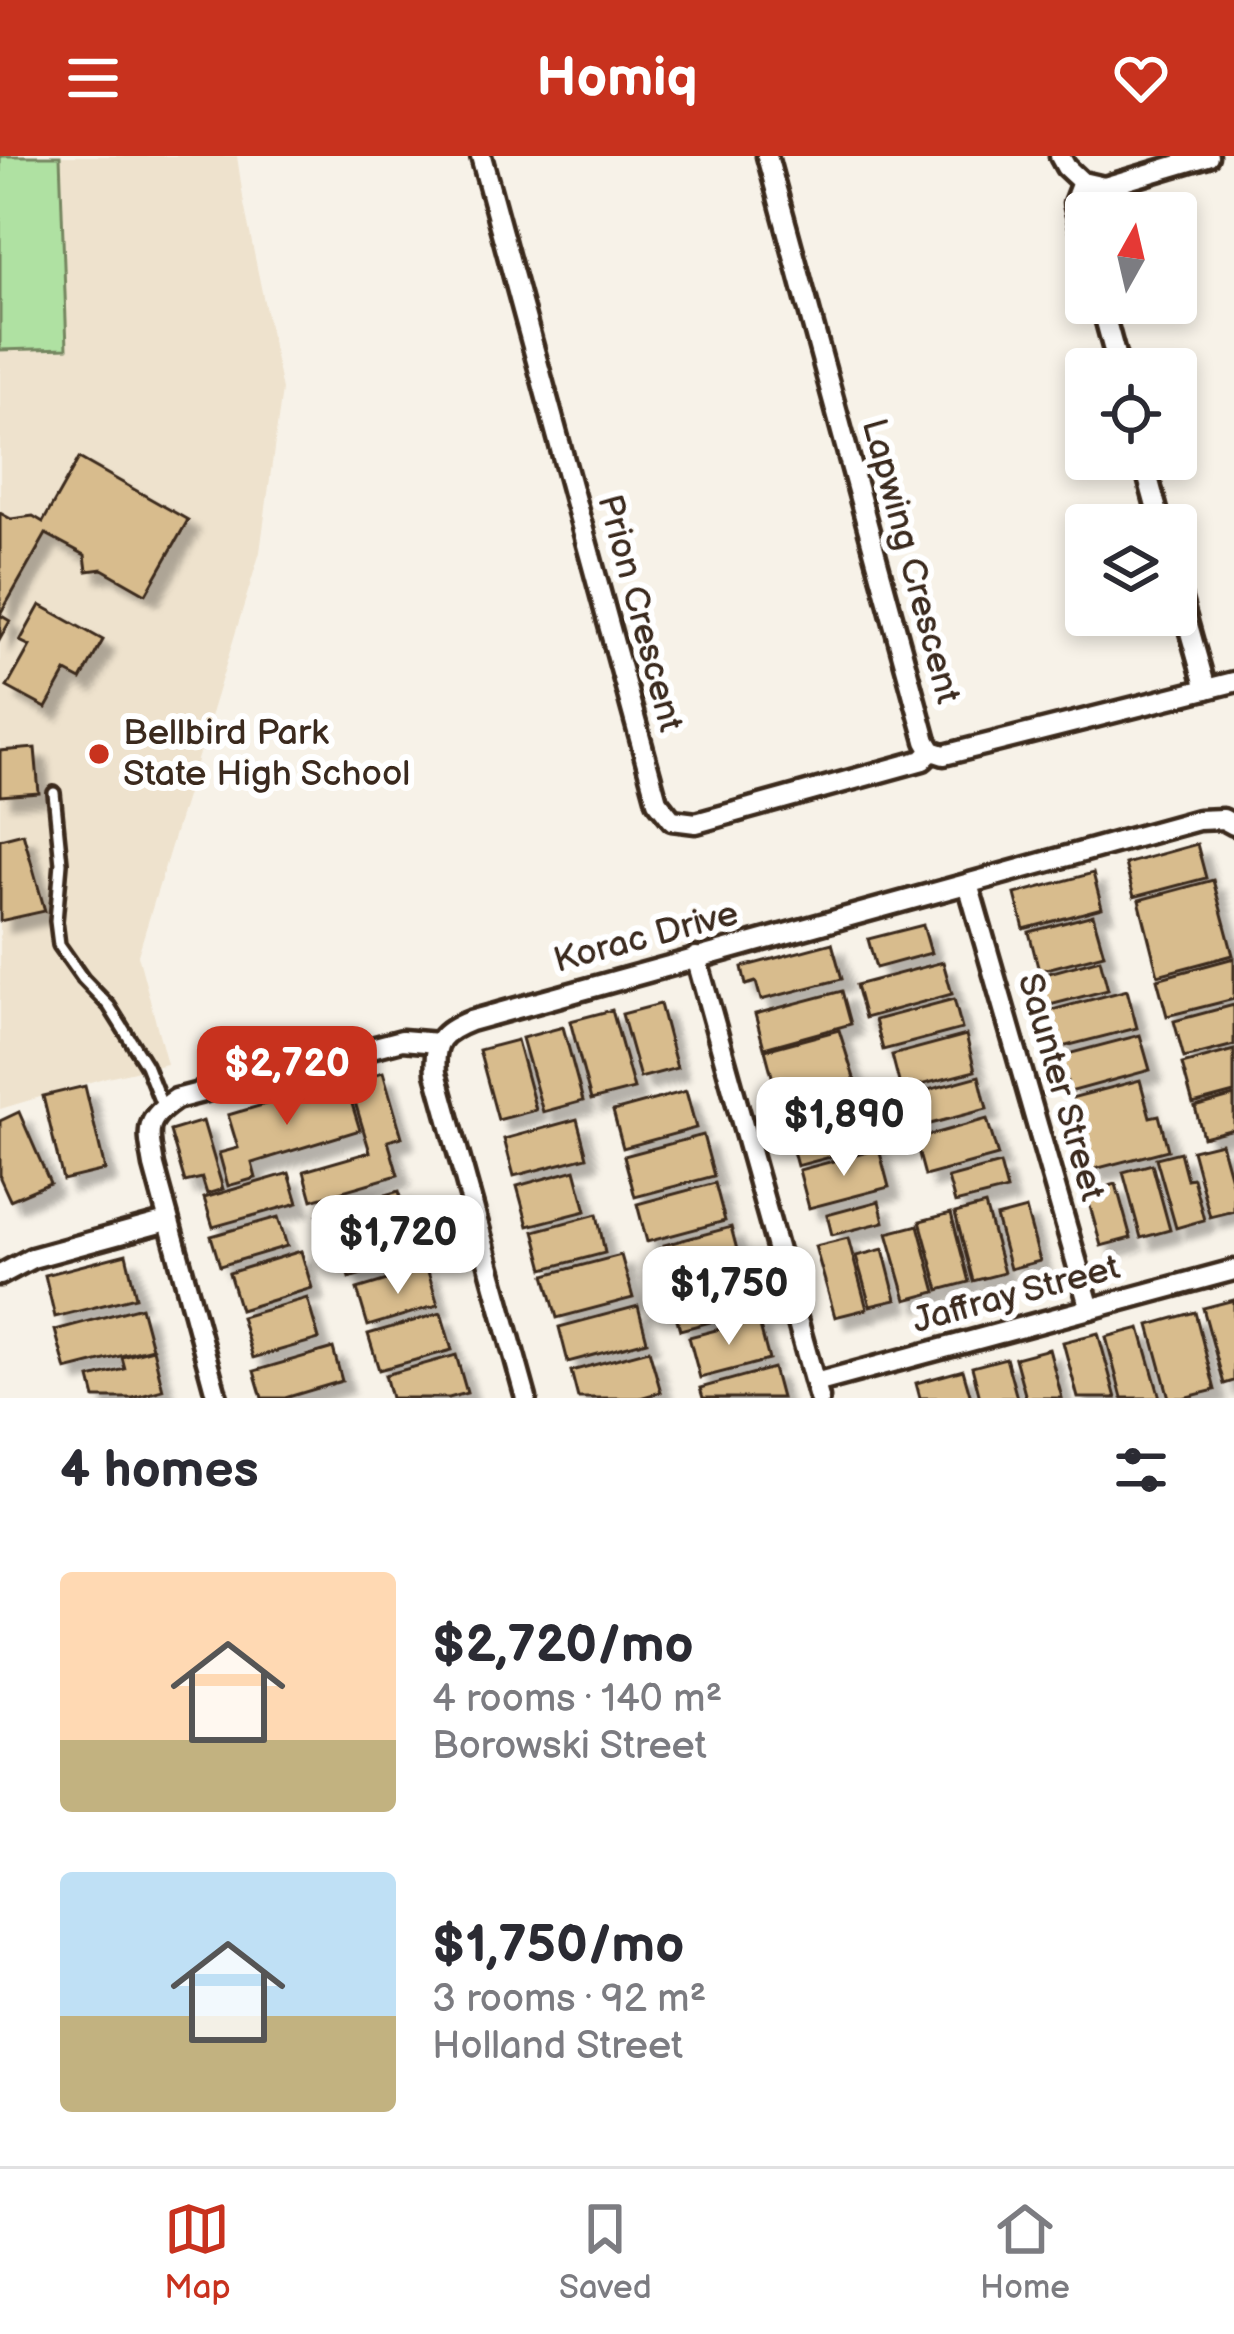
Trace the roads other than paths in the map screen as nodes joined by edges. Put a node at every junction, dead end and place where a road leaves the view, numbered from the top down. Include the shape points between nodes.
1 (481, 156) edge
2 (767, 156) edge
3 (1060, 156) edge
4 (1208, 156) edge
5 (1082, 182) junction
6 (1078, 192) edge
7 (1191, 636) edge
8 (1234, 682) edge
9 (1206, 689) junction
10 (932, 751) junction
11 (54, 794) dead end
12 (1234, 824) edge
13 (968, 884) junction
14 (696, 957) junction
15 (438, 1042) junction
16 (163, 1108) junction
17 (167, 1221) junction
18 (1234, 1270) edge
19 (0, 1275) edge
20 (1090, 1309) junction
21 (817, 1390) edge
22 (217, 1398) edge
23 (526, 1398) edge

1 - 10 street, Prion Crescent via 657,801 672,820 696,823
2 - 10 street, Lapwing Crescent
3 - 5 street
4 - 5 street via 1104,187
5 - 6 street
7 - 9 street
8 - 9 street, Lapwing Crescent
9 - 10 street, Lapwing Crescent via 944,755
11 - 16 lane via 59,945 109,1006
12 - 13 street, Korac Drive via 1198,820
13 - 14 street, Korac Drive
13 - 20 street, Saunter Street
14 - 15 street, Korac Drive via 470,1021
14 - 21 street
15 - 16 street via 402,1040
15 - 23 street via 436,1072
16 - 17 street via 148,1135
17 - 19 street via 32,1258
17 - 22 street
18 - 20 street, Jaffray Street
20 - 21 street, Jaffray Street

